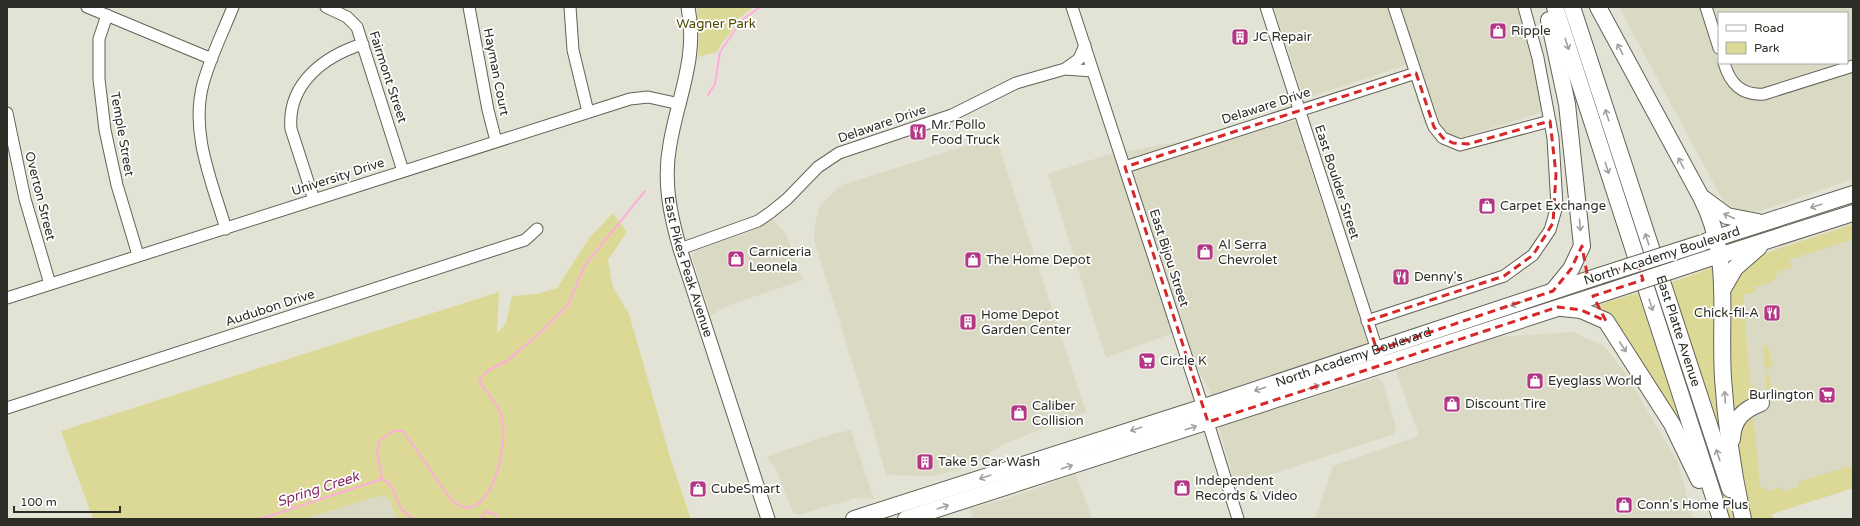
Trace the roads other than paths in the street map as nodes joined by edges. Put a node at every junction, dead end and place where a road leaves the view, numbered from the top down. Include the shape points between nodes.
1 (87, 7) edge
2 (233, 7) edge
3 (326, 7) edge
4 (469, 7) edge
5 (570, 7) edge
6 (688, 7) edge
7 (1072, 7) edge
8 (1266, 7) edge
9 (1394, 7) edge
10 (1524, 7) edge
11 (1546, 7) edge
12 (1555, 7) edge
13 (1572, 7) edge
14 (1598, 7) edge
15 (1706, 7) edge
16 (108, 15) junction
17 (363, 44) junction
18 (1084, 45) junction
19 (1718, 45) edge
20 (212, 59) junction
21 (1724, 64) edge
22 (1853, 66) edge
23 (1065, 69) junction
24 (1093, 71) junction
25 (1416, 73) junction
26 (680, 104) junction
27 (1299, 110) junction
28 (588, 112) junction
29 (7, 113) edge
30 (1550, 121) junction
31 (496, 141) junction
32 (1125, 167) junction
33 (403, 171) junction
34 (1853, 194) edge
35 (1701, 197) junction
36 (314, 200) junction
37 (1853, 213) edge
38 (1763, 223) junction
39 (226, 229) junction
40 (537, 229) dead end
41 (1718, 238) junction
42 (1768, 240) junction
43 (1582, 246) junction
44 (680, 249) junction
45 (138, 255) junction
46 (1716, 257) junction
47 (1594, 277) junction
48 (50, 284) junction
49 (1723, 289) junction
50 (1553, 291) junction
51 (1598, 294) junction
52 (7, 298) edge
53 (1558, 307) junction
54 (1367, 321) junction
55 (1606, 321) junction
56 (1379, 358) junction
57 (1761, 403) dead end
58 (7, 408) edge
59 (1206, 415) junction
60 (1731, 450) junction
61 (768, 519) edge
62 (854, 519) edge
63 (906, 519) edge
64 (1238, 519) edge
65 (1717, 519) edge
66 (1721, 519) edge
67 (1740, 519) edge
68 (1743, 519) edge

1 - 16 street
2 - 20 street
3 - 17 street, Fairmont Street via 353,22
4 - 31 street, Hayman Court
5 - 28 street via 573,50
6 - 26 main road, East Pikes Peak Avenue via 690,55
7 - 18 street, East Bijou Street
8 - 27 street, East Boulder Street
9 - 25 street
10 - 30 street via 1535,45
11 -> 43 highway via 1567,104
12 -> 66 highway, East Platte Avenue
67 -> 13 highway, East Platte Avenue
35 -> 14 highway
15 - 19 street
16 - 20 street
16 - 45 street, Temple Street via 99,39 98,50 105,130 117,185
17 - 33 street, Fairmont Street
17 - 36 street via 346,49 318,66 303,83 294,100 291,129
18 - 23 street, Delaware Drive via 1078,59
18 - 24 street, East Bijou Street
20 - 39 street via 200,98 199,126 203,156
21 - 22 street via 1736,87 1748,93 1764,94
23 - 24 street, Delaware Drive
23 - 44 street, Delaware Drive via 1016,84 952,114 849,148 818,167 787,199 758,221
24 - 32 street, East Bijou Street
25 - 27 street, Delaware Drive
25 - 30 street via 1434,127 1443,138 1453,143 1468,144
26 - 28 street, University Drive via 640,97
26 - 44 main road, East Pikes Peak Avenue via 670,144 667,177 669,210
27 - 32 street, Delaware Drive
27 - 54 street, East Boulder Street
28 - 31 street, University Drive
29 - 48 street, Overton Street via 24,199
30 - 54 street via 1556,174 1556,206 1550,230 1533,255 1512,272 1497,279
31 - 33 street, University Drive
32 - 59 street, East Bijou Street
33 - 36 street, University Drive
34 -> 38 highway, North Academy Boulevard
38 -> 35 highway via 1727,216
35 - 41 highway
36 - 39 street, University Drive
37 - 42 highway, North Academy Boulevard
38 - 41 highway, North Academy Boulevard
39 - 45 street, University Drive
40 - 58 street, Audubon Drive via 525,240
41 - 46 highway
41 - 47 highway, North Academy Boulevard, bridge
42 - 46 highway, North Academy Boulevard
42 - 49 highway via 1735,268
43 - 47 highway
43 - 50 highway via 1571,269
44 - 61 main road, East Pikes Peak Avenue
45 - 48 street, University Drive
46 - 49 highway
46 - 51 highway, North Academy Boulevard, bridge
47 - 50 highway, North Academy Boulevard
47 - 51 highway
48 - 52 street, University Drive
60 -> 49 highway via 1723,378
50 -> 56 highway, North Academy Boulevard
51 - 53 highway, North Academy Boulevard
51 - 55 highway
53 - 55 highway via 1581,310
53 - 56 highway, North Academy Boulevard
54 - 56 street, East Boulder Street
55 -> 65 highway via 1672,424
56 - 59 highway, North Academy Boulevard
57 - 60 highway via 1749,408 1736,420
59 -> 62 highway, North Academy Boulevard
63 -> 59 highway, North Academy Boulevard
59 - 64 street, East Bijou Street
60 - 68 highway

